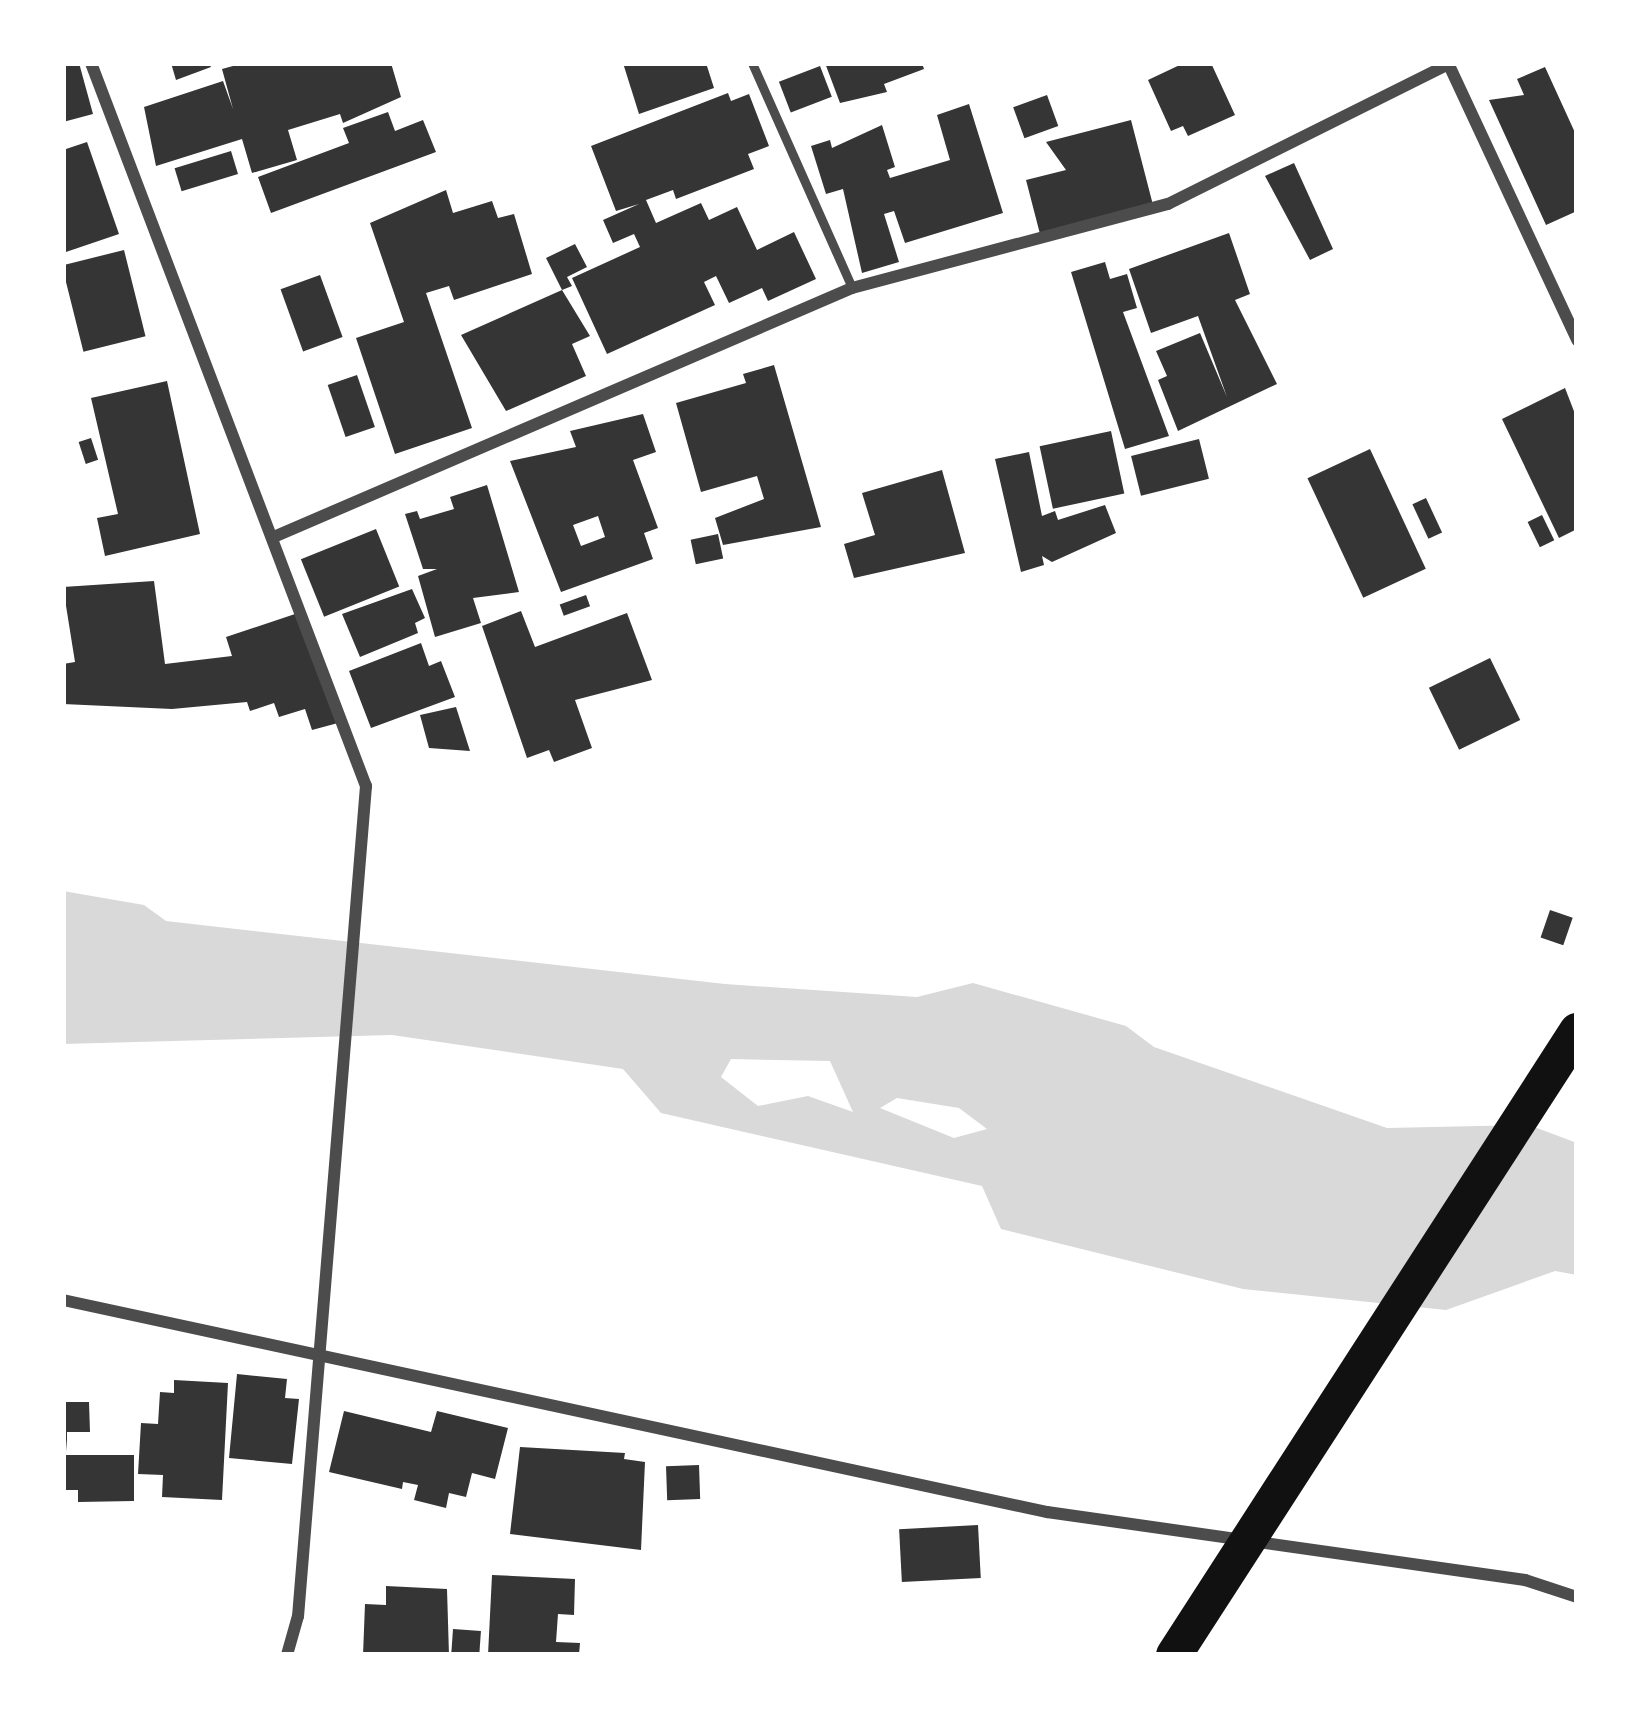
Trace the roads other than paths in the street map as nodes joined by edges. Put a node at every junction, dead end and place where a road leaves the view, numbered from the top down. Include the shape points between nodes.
1 (91, 63) edge
2 (752, 63) edge
3 (1449, 63) edge
4 (852, 288) junction
5 (1577, 340) edge
6 (276, 536) junction
7 (1577, 1031) edge
8 (63, 1300) edge
9 (322, 1359) junction
10 (1577, 1598) edge
11 (287, 1655) edge
12 (1174, 1655) edge

1 - 6 street
2 - 4 lane
3 - 4 street via 1168,204
3 - 5 street
4 - 6 street
6 - 9 street via 366,786
7 - 12 highway
8 - 9 street
9 - 10 street via 1047,1512 1525,1580
9 - 11 street via 298,1616

